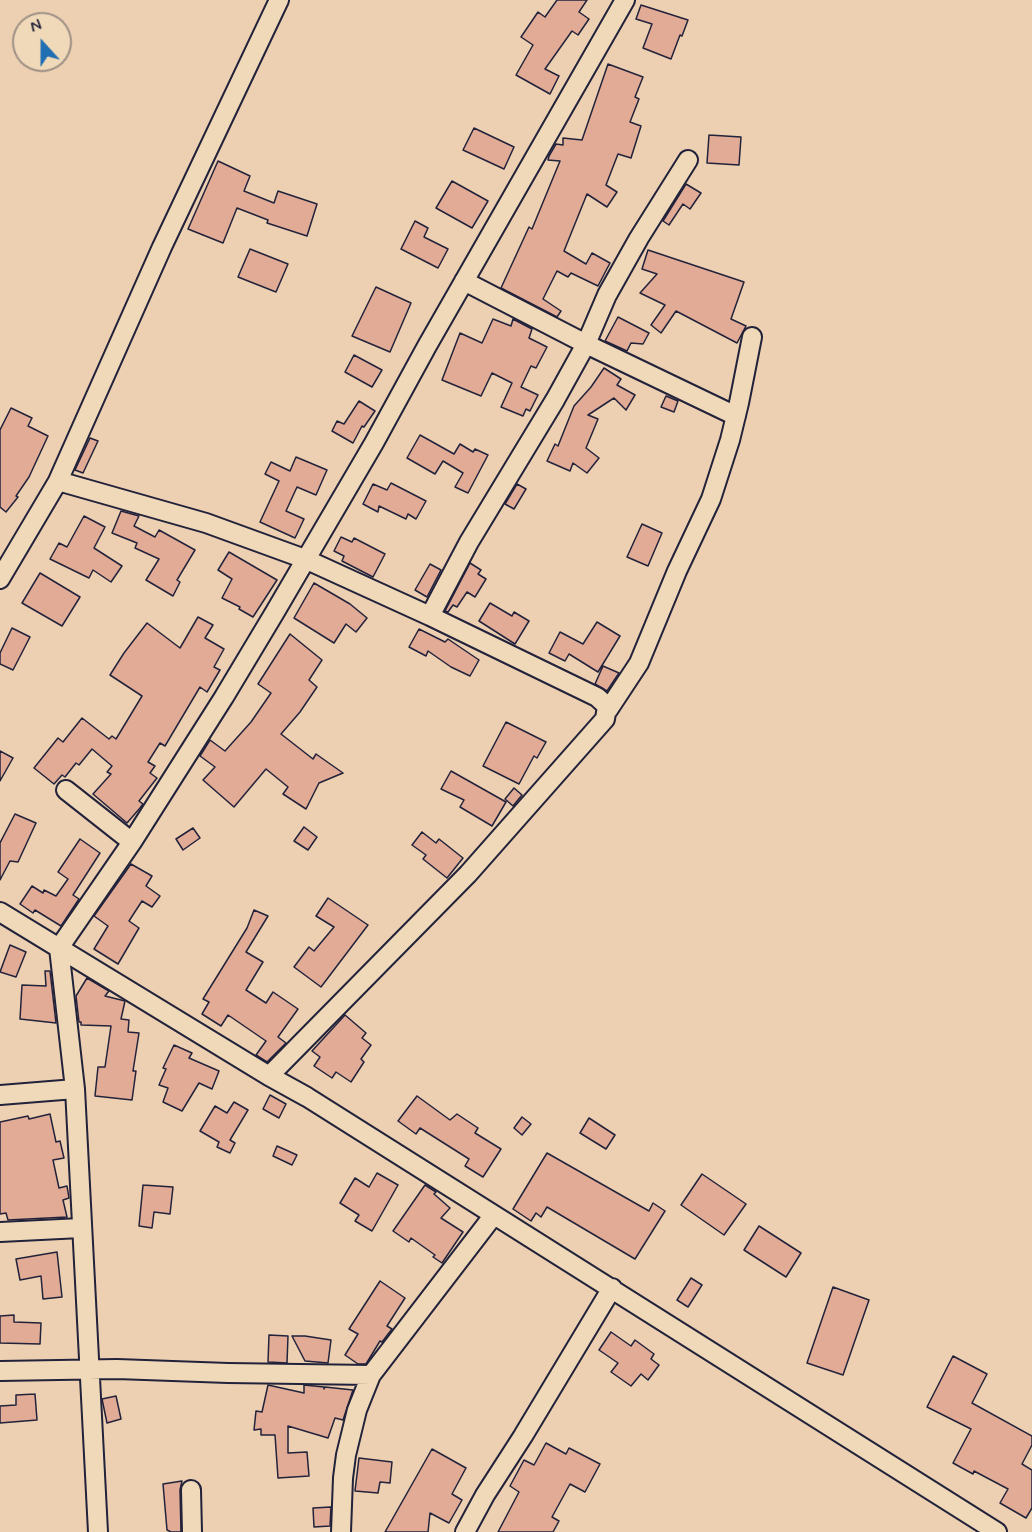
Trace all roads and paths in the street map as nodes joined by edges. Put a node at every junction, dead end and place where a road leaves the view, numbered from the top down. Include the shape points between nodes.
1 (279, 0) edge
2 (626, 0) edge
3 (688, 160) dead end
4 (464, 281) junction
5 (752, 337) dead end
6 (586, 344) junction
7 (736, 417) junction
8 (58, 482) junction
9 (305, 559) junction
10 (0, 579) edge
11 (430, 616) junction
12 (608, 710) junction
13 (66, 790) dead end
14 (132, 842) junction
15 (0, 912) edge
16 (59, 948) junction
17 (269, 1076) junction
18 (75, 1089) junction
19 (0, 1095) edge
20 (493, 1216) junction
21 (81, 1228) junction
22 (0, 1232) edge
23 (612, 1288) junction
24 (88, 1369) junction
25 (0, 1371) edge
26 (371, 1375) junction
27 (191, 1490) dead end
28 (98, 1532) edge
29 (192, 1532) edge
30 (341, 1532) edge
31 (465, 1532) edge
32 (997, 1532) edge

1 - 8 street via 162,247
2 - 4 street
3 - 6 street via 612,286
4 - 6 street
4 - 9 street
5 - 7 street
6 - 7 street
6 - 11 street
7 - 12 street via 711,499 639,663
8 - 9 street via 206,523
8 - 10 street
9 - 11 street
9 - 14 street via 224,698
11 - 12 street via 601,699
12 - 17 street via 606,719 468,874
13 - 14 street
14 - 16 street
15 - 16 street
16 - 17 street
16 - 18 street
17 - 20 street
18 - 19 street
18 - 21 street
20 - 23 street
20 - 26 street
21 - 22 street
21 - 24 street
23 - 31 street
23 - 32 street
24 - 25 street
24 - 26 street
24 - 28 street
26 - 30 street via 346,1455
27 - 29 street

